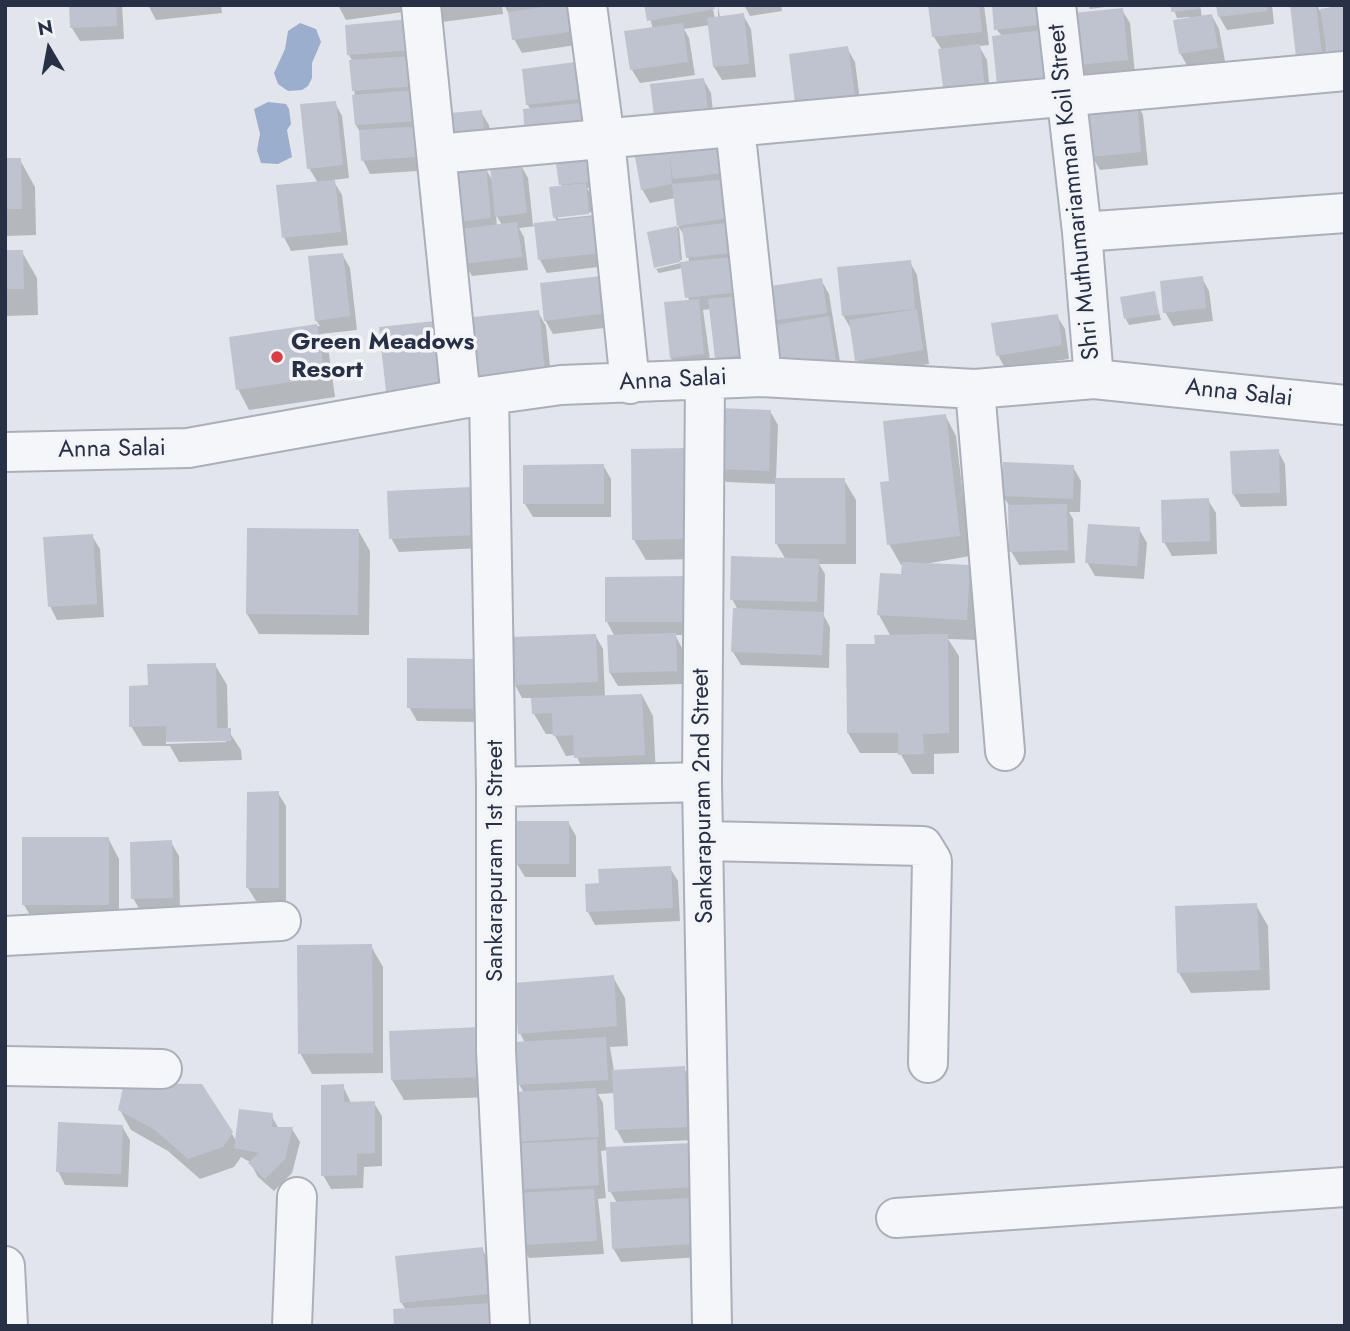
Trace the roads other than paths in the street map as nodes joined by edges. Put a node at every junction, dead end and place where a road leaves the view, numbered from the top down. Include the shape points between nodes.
1 (421, 5) edge
2 (587, 5) edge
3 (1056, 5) edge
4 (1345, 71) edge
5 (1068, 94) junction
6 (735, 127) junction
7 (605, 140) junction
8 (437, 155) junction
9 (1345, 213) edge
10 (1082, 232) junction
11 (762, 377) junction
12 (705, 379) junction
13 (1094, 379) junction
14 (630, 384) junction
15 (975, 389) junction
16 (475, 397) junction
17 (1345, 405) edge
18 (5, 453) edge
19 (1005, 751) dead end
20 (702, 782) junction
21 (496, 786) junction
22 (705, 841) junction
23 (281, 921) dead end
24 (5, 936) edge
25 (928, 1063) dead end
26 (5, 1066) edge
27 (162, 1069) dead end
28 (1345, 1187) edge
29 (297, 1197) dead end
30 (896, 1218) dead end
31 (5, 1266) edge
32 (8, 1326) edge
33 (30, 1326) edge
34 (292, 1326) edge
35 (510, 1326) edge
36 (712, 1326) edge

1 - 8 street, Sankarapuram 1st Street
2 - 7 street
3 - 5 street, Shri Muthumariamman Koil Street
4 - 5 street
5 - 6 street
5 - 10 street, Shri Muthumariamman Koil Street
6 - 7 street
6 - 11 street
7 - 8 street
7 - 14 street
8 - 16 street, Sankarapuram 1st Street
9 - 10 street
10 - 13 street, Shri Muthumariamman Koil Street
11 - 12 street, Anna Salai
11 - 15 street, Anna Salai
12 - 14 street, Anna Salai
12 - 20 street, Sankarapuram 2nd Street
13 - 15 street, Anna Salai
13 - 17 street, Anna Salai
14 - 16 street, Anna Salai via 561,385
15 - 19 street
16 - 18 street, Anna Salai via 188,448
16 - 21 street, Sankarapuram 1st Street
20 - 21 street
20 - 22 street, Sankarapuram 2nd Street
21 - 35 street, Sankarapuram 1st Street via 496,1051
22 - 25 street via 923,846 932,861
22 - 36 street, Sankarapuram 2nd Street
23 - 24 street
26 - 27 street
28 - 30 street
29 - 34 street
31 - 32 street
32 - 33 street

